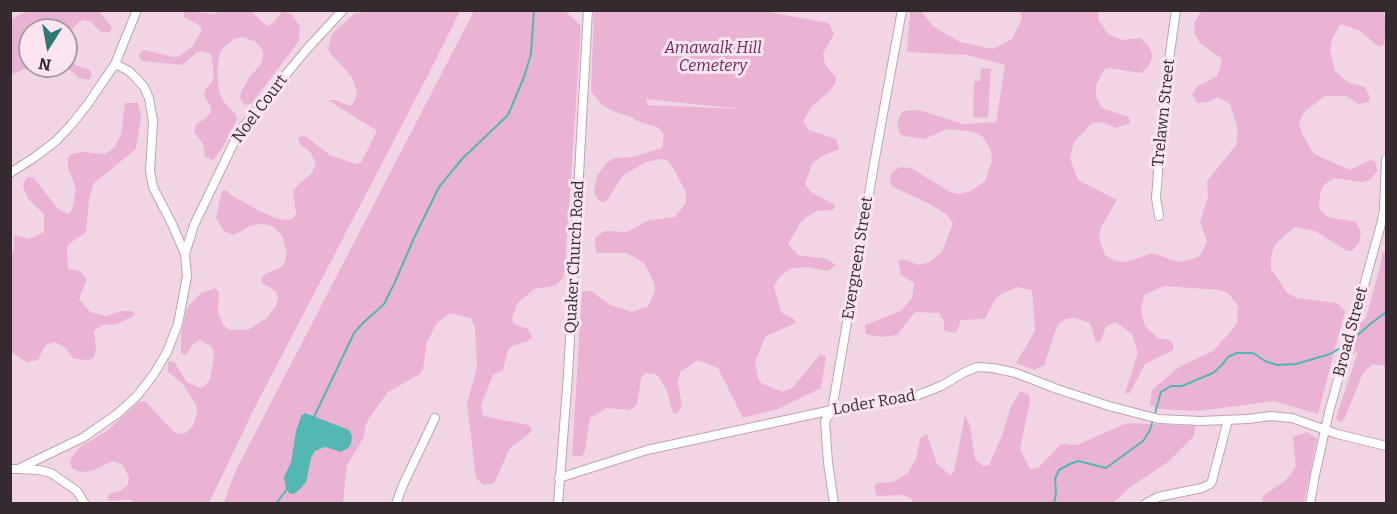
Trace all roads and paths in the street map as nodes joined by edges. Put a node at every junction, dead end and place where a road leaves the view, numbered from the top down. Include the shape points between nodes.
1 (137, 10) edge
2 (343, 10) edge
3 (588, 10) edge
4 (902, 10) edge
5 (1176, 10) edge
6 (115, 64) junction
7 (1386, 159) edge
8 (10, 173) edge
9 (1386, 180) edge
10 (1159, 216) dead end
11 (185, 254) junction
12 (832, 410) junction
13 (435, 418) dead end
14 (1228, 420) junction
15 (1324, 429) junction
16 (1386, 446) edge
17 (14, 469) edge
18 (560, 478) junction
19 (85, 504) edge
20 (396, 504) edge
21 (558, 504) edge
22 (834, 504) edge
23 (1145, 504) edge
24 (1310, 504) edge

1 - 6 street
2 - 11 street, Noel Court via 239,132 194,225
3 - 18 street, Quaker Church Road
4 - 12 street, Evergreen Street
5 - 10 street, Trelawn Street via 1159,158
6 - 8 street via 56,141
6 - 11 street via 129,71 149,98 153,187
7 - 9 street, Broad Street
9 - 15 street, Broad Street via 1381,224
11 - 17 street via 187,276 178,324 167,352 138,396 84,437
12 - 14 street, Loder Road via 913,397 977,367 985,367 1016,373 1159,419
12 - 18 street, Loder Road via 647,450
12 - 22 street, Evergreen Street via 825,421
13 - 20 street
14 - 15 street, Loder Road via 1271,416 1292,418
14 - 23 street via 1210,484
15 - 16 street, Loder Road
15 - 24 street, Broad Street
17 - 19 street via 51,473 77,491
18 - 21 street, Quaker Church Road

